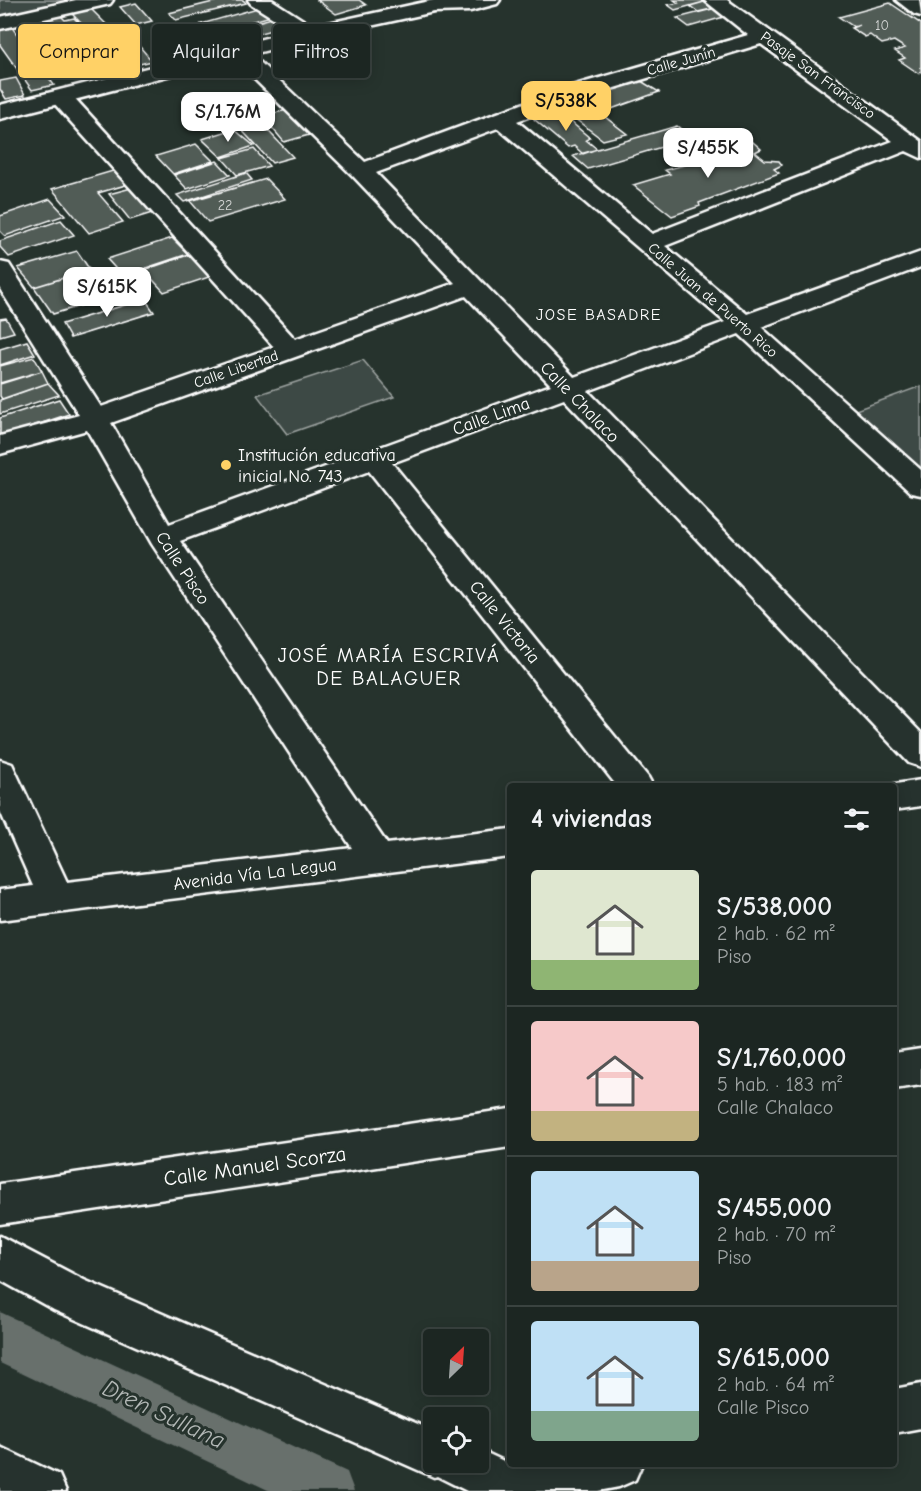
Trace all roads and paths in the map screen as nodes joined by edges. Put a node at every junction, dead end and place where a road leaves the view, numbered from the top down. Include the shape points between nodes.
1 (103, 0) edge
2 (258, 0) edge
3 (490, 0) edge
4 (714, 0) edge
5 (906, 0) edge
6 (440, 3) edge
7 (921, 10) edge
8 (0, 23) edge
9 (296, 24) edge
10 (349, 24) edge
11 (765, 36) junction
12 (152, 73) edge
13 (261, 74) edge
14 (61, 97) junction
15 (0, 112) edge
16 (501, 119) junction
17 (915, 147) edge
18 (361, 171) junction
19 (649, 244) junction
20 (921, 259) edge
21 (0, 269) edge
22 (470, 286) junction
23 (743, 324) junction
24 (291, 350) junction
25 (567, 388) junction
26 (95, 418) junction
27 (0, 445) edge
28 (374, 459) junction
29 (921, 486) edge
30 (162, 537) junction
31 (921, 754) edge
32 (0, 773) edge
33 (634, 783) edge
34 (921, 793) edge
35 (897, 796) edge
36 (507, 843) edge
37 (378, 859) junction
38 (56, 898) junction
39 (0, 905) edge
40 (921, 1067) edge
41 (897, 1071) edge
42 (507, 1128) edge
43 (0, 1204) edge
44 (0, 1257) edge
45 (921, 1406) edge
46 (897, 1410) edge
47 (423, 1449) edge
48 (606, 1467) edge
49 (0, 1470) edge
50 (479, 1473) edge
51 (513, 1488) edge
52 (43, 1491) edge

1 - 8 street
2 - 9 street
3 - 6 street via 470,5
4 - 11 street, Pasaje San Francisco
5 - 7 street
6 - 10 street
11 - 16 street, Calle Junín via 573,93
11 - 17 street, Pasaje San Francisco
12 - 14 street
13 - 18 street, Calle Chalaco
14 - 15 street
14 - 24 street
16 - 18 street, Calle Junín
16 - 19 street, Calle Juan de Puerto Rico
17 - 19 street
18 - 22 street, Calle Chalaco
19 - 23 street, Calle Juan de Puerto Rico
20 - 23 street, Calle Lima
21 - 26 street, Calle Pisco
22 - 24 street, Calle Libertad
22 - 25 street, Calle Chalaco
23 - 25 street, Calle Lima
23 - 29 street, Calle Juan de Puerto Rico
24 - 26 street, Calle Libertad
25 - 28 street, Calle Lima
25 - 31 street, Calle Chalaco
26 - 27 street, Calle Libertad
26 - 30 street, Calle Pisco
28 - 30 street, Calle Lima
28 - 33 street, Calle Victoria
30 - 37 street, Calle Pisco
32 - 38 street
34 - 35 street
36 - 37 street, Avenida Vía La Legua
37 - 38 street, Avenida Vía La Legua
38 - 39 street, Avenida Vía La Legua
40 - 41 street
42 - 43 street, Calle Manuel Scorza
44 - 47 street via 69,1295
45 - 46 street
48 - 51 street
49 - 52 street
50 - 51 street

